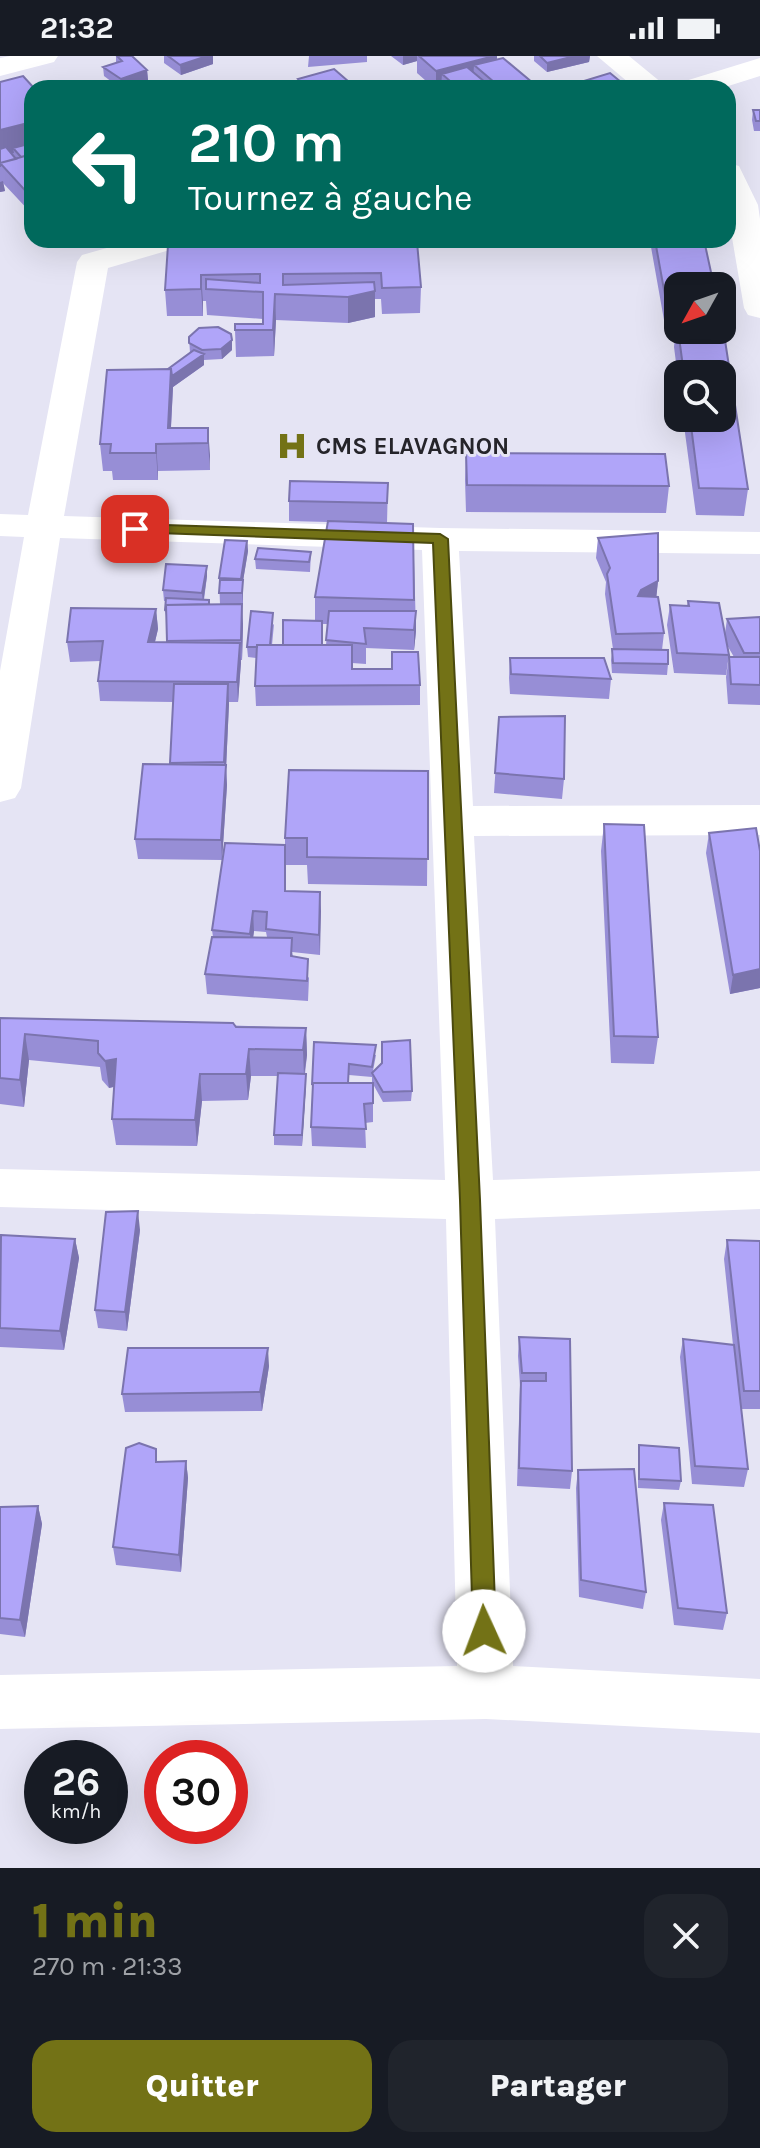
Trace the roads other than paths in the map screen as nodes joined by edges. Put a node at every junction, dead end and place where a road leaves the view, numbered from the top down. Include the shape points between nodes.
1 (43, 56) edge
2 (611, 56) edge
3 (0, 67) edge
4 (760, 67) edge
5 (642, 80) edge
6 (718, 80) edge
7 (736, 191) edge
8 (141, 248) edge
9 (760, 308) edge
10 (0, 525) edge
11 (44, 525) junction
12 (440, 539) junction
13 (760, 543) edge
14 (0, 788) edge
15 (760, 820) edge
16 (454, 821) junction
17 (0, 1188) edge
18 (760, 1190) edge
19 (470, 1200) junction
20 (486, 1692) junction
21 (0, 1702) edge
22 (760, 1706) edge

1 - 3 street
2 - 5 street
4 - 6 street
7 - 9 street
8 - 11 street via 93,262
10 - 11 street
11 - 12 street
11 - 14 street
12 - 13 street
12 - 16 street
15 - 16 street
16 - 19 street
17 - 19 street
18 - 19 street
19 - 20 street
20 - 21 street
20 - 22 street

